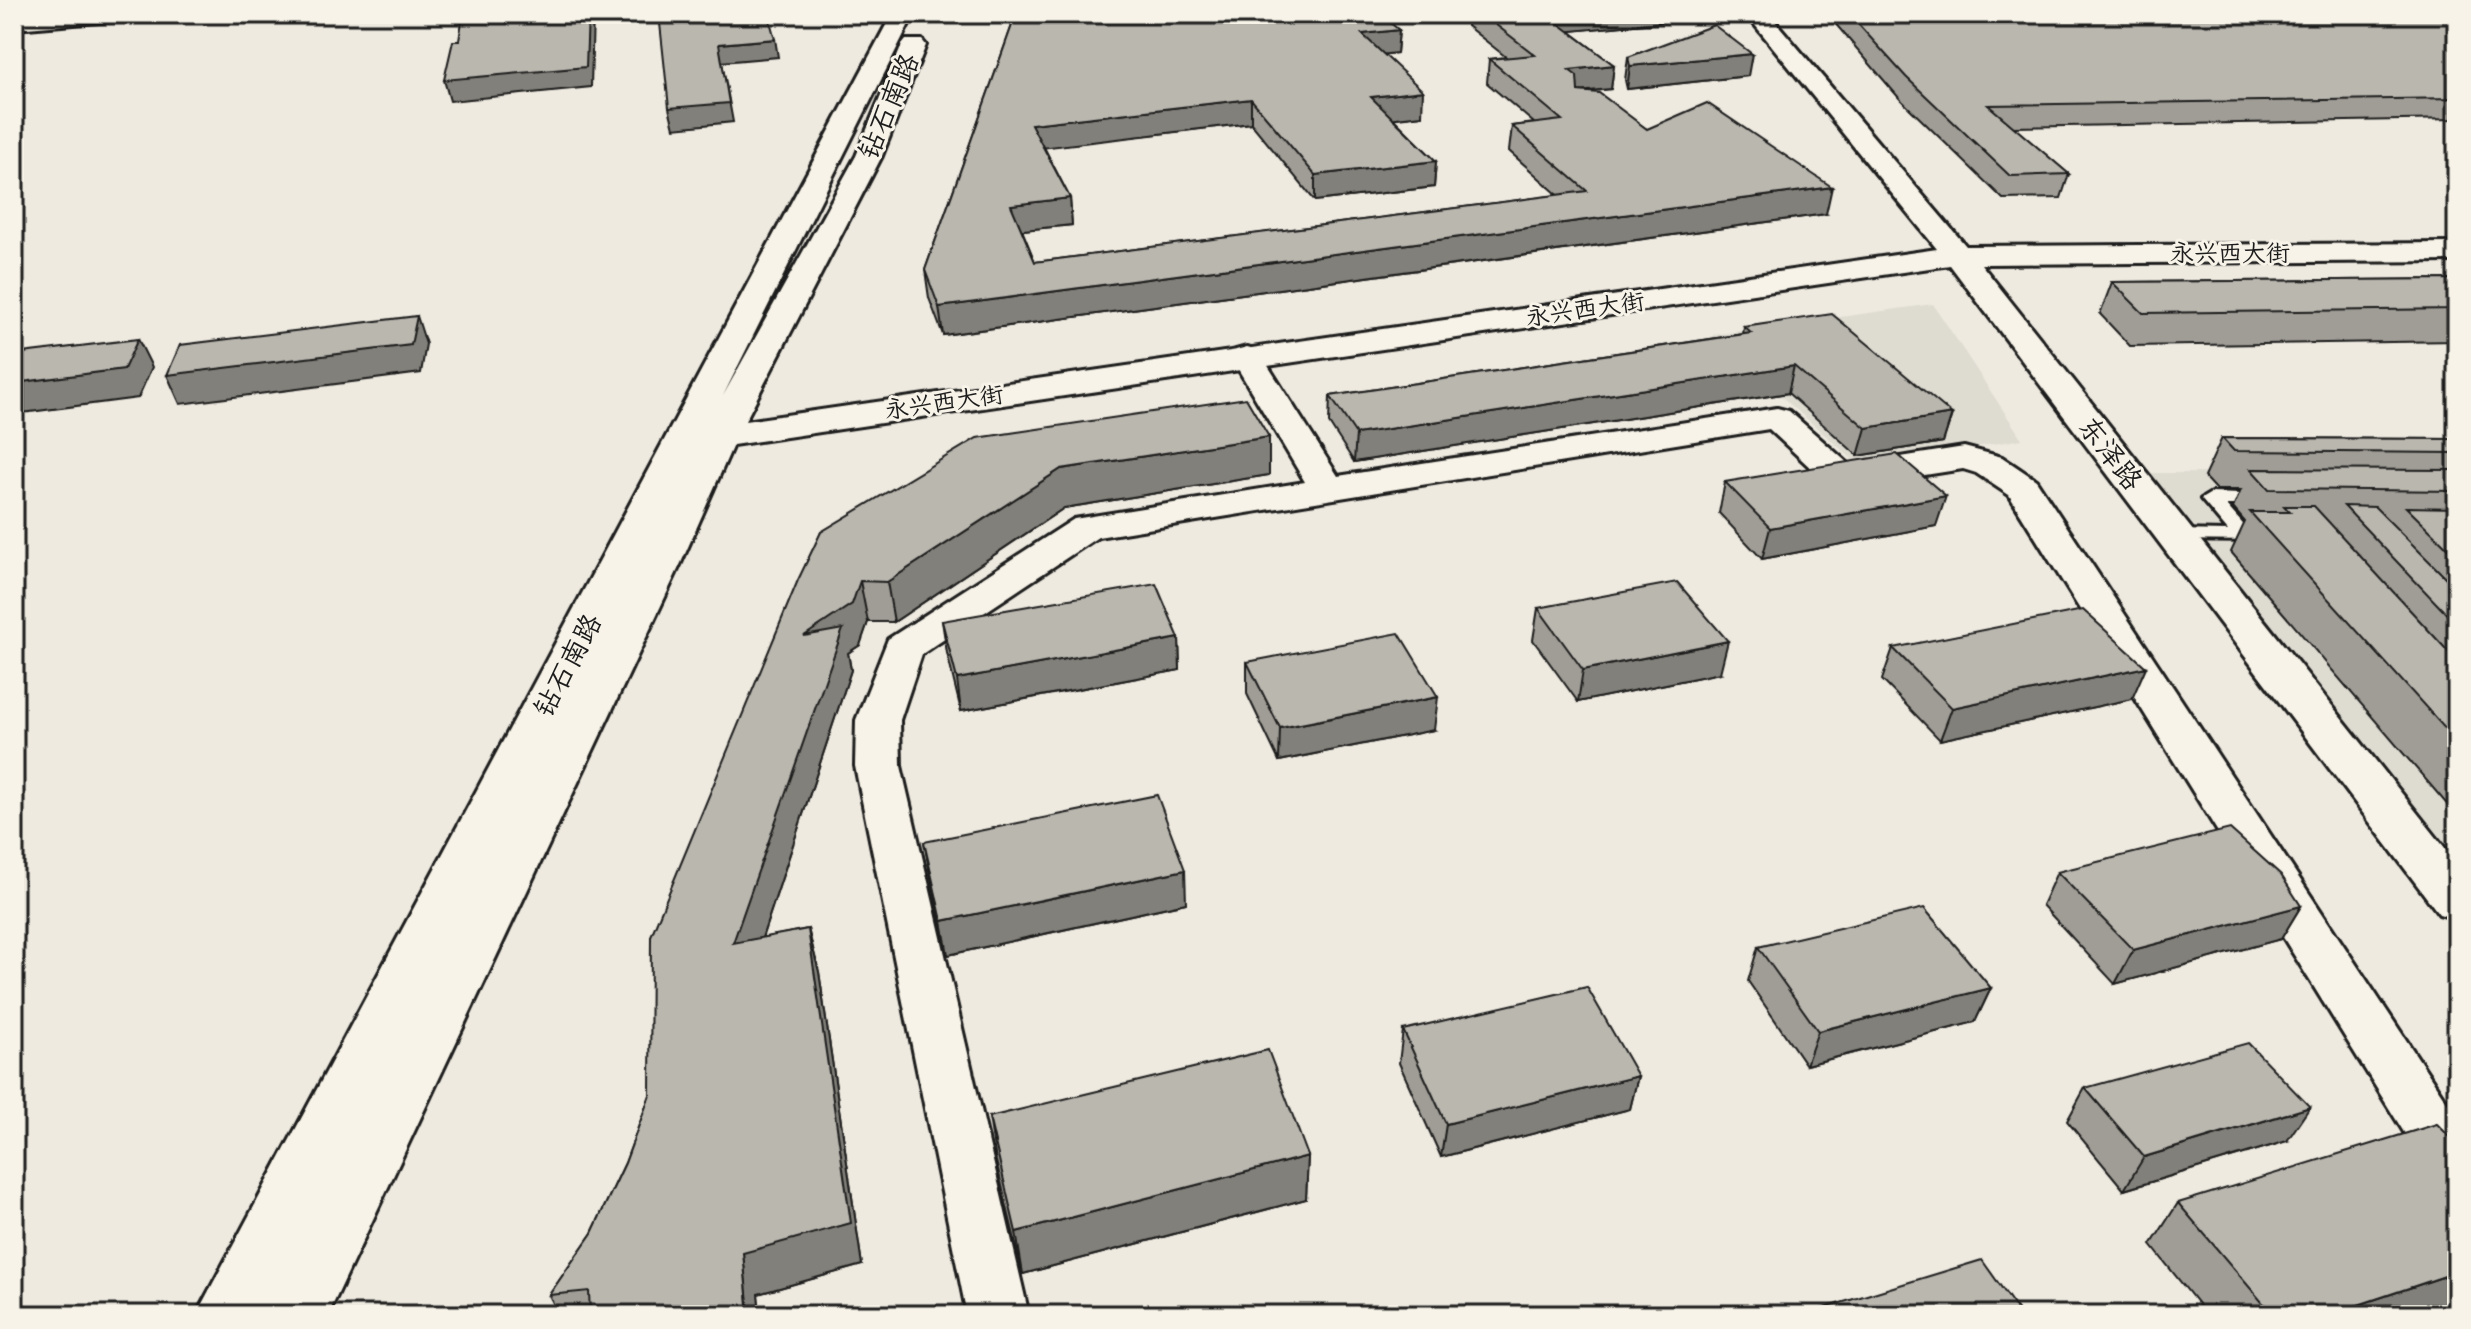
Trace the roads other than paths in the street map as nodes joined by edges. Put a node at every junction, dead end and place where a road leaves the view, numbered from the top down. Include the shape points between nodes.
1 (111, 14) edge
2 (903, 14) edge
3 (927, 14) edge
4 (1757, 14) edge
5 (14, 22) edge
6 (2457, 252) edge
7 (1958, 255) junction
8 (1247, 357) junction
9 (719, 436) junction
10 (1328, 489) junction
11 (2287, 499) edge
12 (2175, 536) junction
13 (2244, 537) junction
14 (2272, 537) edge
15 (2443, 864) edge
16 (2457, 900) edge
17 (2457, 1166) edge
18 (229, 1315) edge
19 (294, 1315) edge
20 (998, 1315) edge

1 - 5 main road
2 - 18 main road, 钻石南路
3 - 9 main road, 钻石南路 via 869,156
4 - 7 main road, 东泽路
6 - 7 main road, 永兴西大街
7 - 8 main road, 永兴西大街
7 - 12 main road, 东泽路
8 - 9 main road, 永兴西大街
8 - 10 street
9 - 19 main road, 钻石南路
10 - 17 street via 1777,418 1842,477 1964,458 2010,477 2031,501
10 - 20 street via 1087,527 903,648 878,720 878,766
11 - 13 lane via 2211,499
12 - 13 lane
12 - 15 main road, 东泽路
13 - 14 lane
15 - 16 main road, 东泽路

